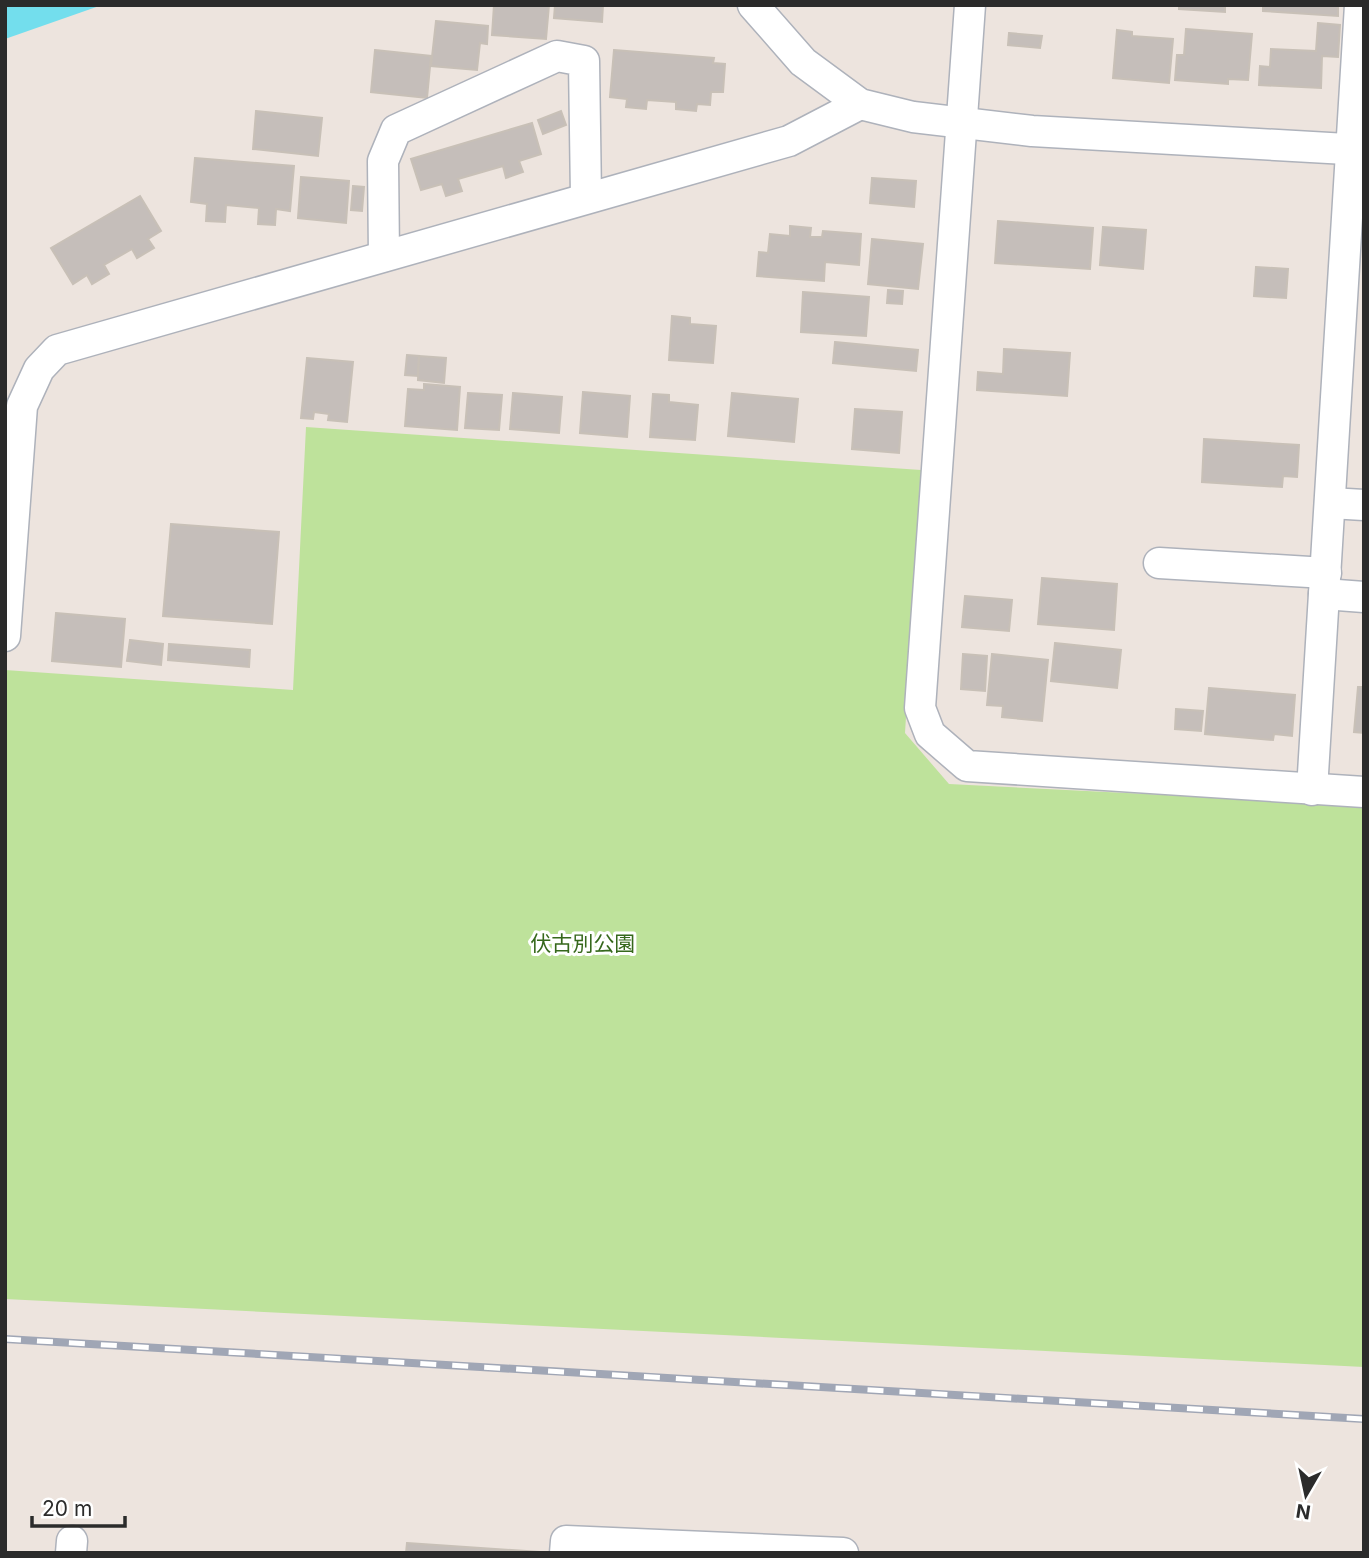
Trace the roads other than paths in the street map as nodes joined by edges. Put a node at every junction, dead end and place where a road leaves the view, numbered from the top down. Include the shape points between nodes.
1 (753, 5) edge
2 (970, 5) edge
3 (1360, 5) edge
4 (860, 104) junction
5 (963, 125) junction
6 (1357, 150) edge
7 (586, 198) junction
8 (384, 256) junction
9 (1330, 502) junction
10 (1364, 505) edge
11 (1159, 563) dead end
12 (1325, 584) junction
13 (1364, 597) edge
14 (5, 636) edge
15 (1312, 790) junction
16 (1364, 792) edge
17 (565, 1553) edge
18 (843, 1553) edge

1 - 4 street via 803,62
2 - 5 street
3 - 6 street
4 - 5 street
4 - 7 street via 789,141
5 - 6 street
5 - 15 street via 920,708 930,734 967,766
6 - 9 street
7 - 8 street
7 - 8 street via 584,61 557,56 396,130 383,161
8 - 14 street via 57,350 39,369 22,407
9 - 10 street
9 - 12 street
11 - 12 street
12 - 13 street
12 - 15 street
15 - 16 street
17 - 18 street via 566,1541

